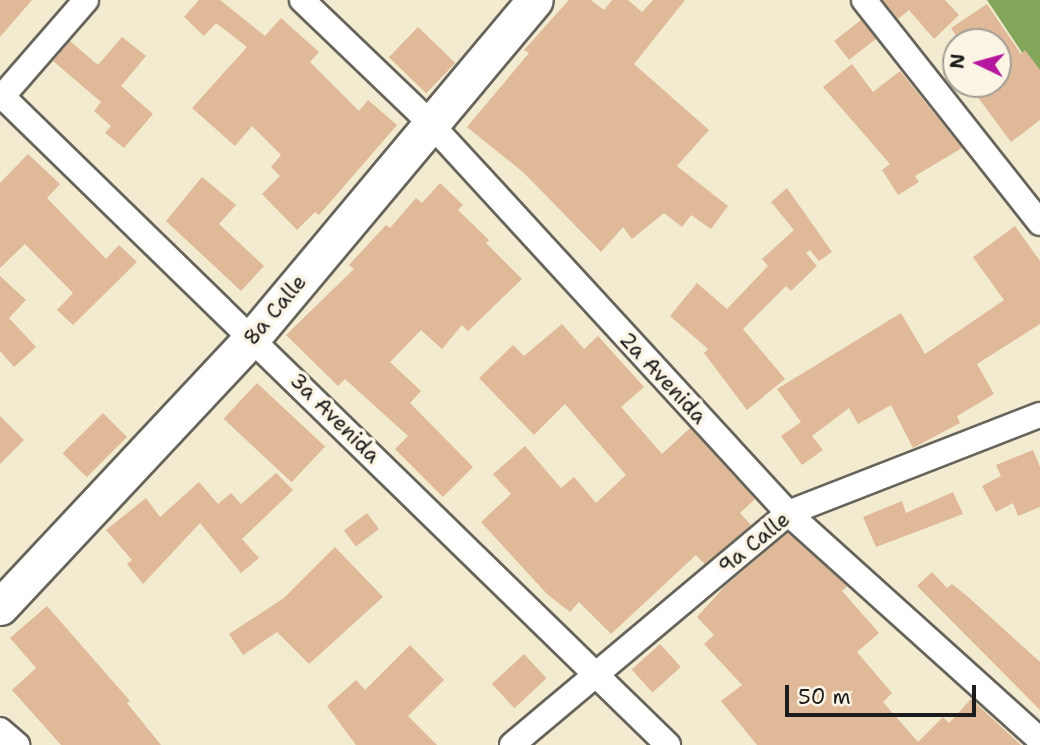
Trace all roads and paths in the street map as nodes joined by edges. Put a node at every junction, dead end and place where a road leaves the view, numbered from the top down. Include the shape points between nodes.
1 (86, 0) edge
2 (302, 0) edge
3 (535, 0) edge
4 (864, 0) edge
5 (1, 96) edge
6 (429, 122) junction
7 (1040, 223) edge
8 (253, 337) junction
9 (1040, 415) edge
10 (788, 513) junction
11 (0, 607) edge
12 (594, 675) junction
13 (0, 730) edge
14 (1040, 740) edge
15 (17, 745) edge
16 (512, 745) edge
17 (668, 745) edge

1 - 5 street
2 - 6 street, 2a Avenida
3 - 6 street, 8a Calle
4 - 7 street
5 - 8 street, 3a Avenida
6 - 8 street, 8a Calle
6 - 10 street, 2a Avenida
8 - 11 street, 8a Calle
8 - 12 street, 3a Avenida
9 - 10 street, 9a Calle
10 - 12 street, 9a Calle
10 - 14 street, 2a Avenida
12 - 16 street, 9a Calle
12 - 17 street, 3a Avenida
13 - 15 street

